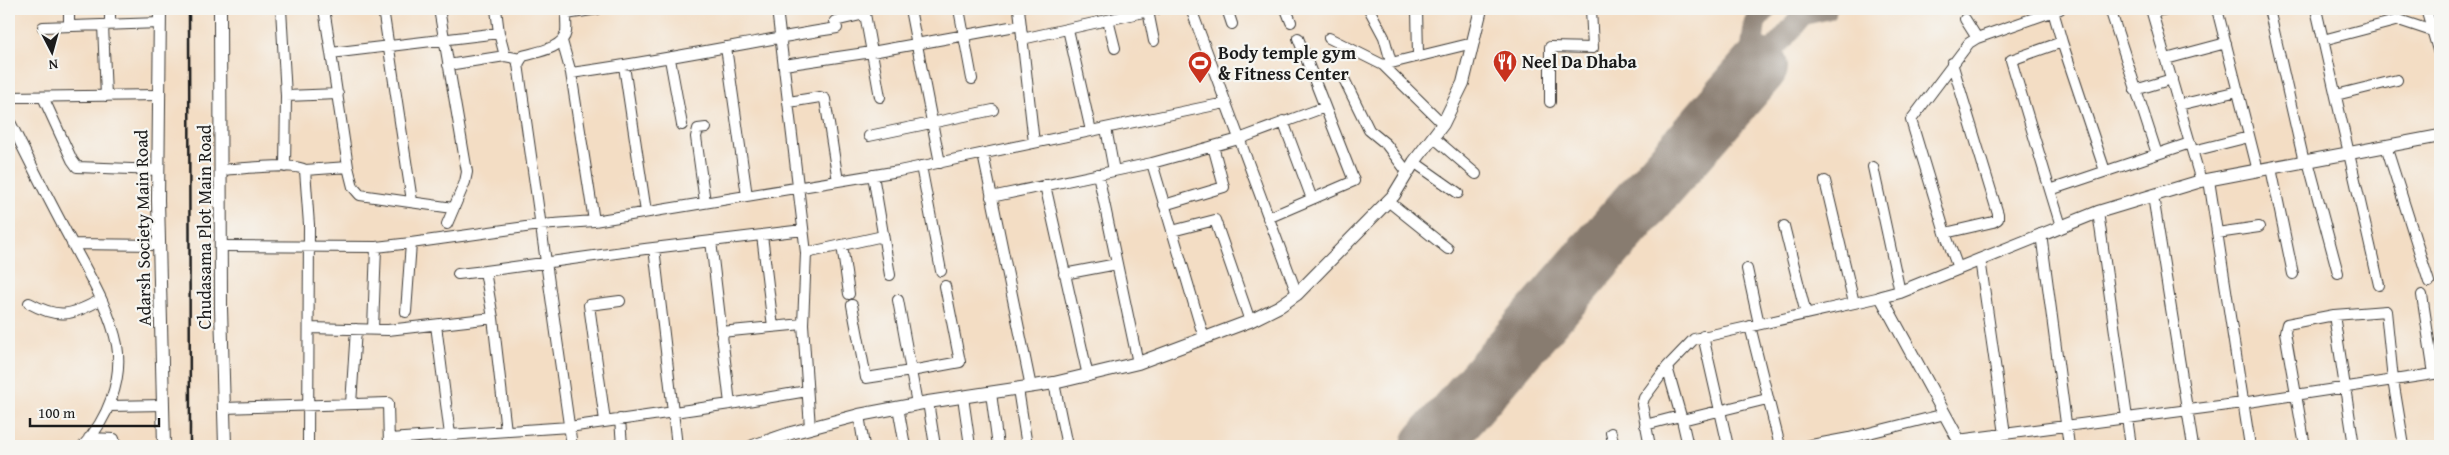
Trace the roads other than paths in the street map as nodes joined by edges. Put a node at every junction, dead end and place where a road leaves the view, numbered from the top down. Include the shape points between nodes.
1 (69, 9) edge
2 (110, 9) edge
3 (160, 9) edge
4 (220, 9) edge
5 (281, 9) edge
6 (324, 9) edge
7 (383, 9) edge
8 (439, 9) edge
9 (496, 9) edge
10 (598, 9) edge
11 (778, 9) edge
12 (910, 9) edge
13 (959, 9) edge
14 (1019, 9) edge
15 (1190, 9) edge
16 (1227, 9) edge
17 (1286, 9) edge
18 (1369, 9) edge
19 (1417, 9) edge
20 (1481, 9) edge
21 (1591, 9) edge
22 (2110, 9) edge
23 (2167, 9) edge
24 (2217, 9) edge
25 (2268, 9) edge
26 (2316, 9) edge
27 (2426, 9) edge
28 (1153, 10) edge
29 (2056, 10) edge
30 (2152, 10) edge
31 (566, 11) edge
32 (2029, 13) edge
33 (1966, 19) dead end
34 (1108, 20) junction
35 (1291, 22) dead end
36 (160, 24) junction
37 (1232, 24) dead end
38 (107, 25) junction
39 (1021, 25) junction
40 (69, 26) junction
41 (43, 27) dead end
42 (1068, 29) junction
43 (2432, 31) junction
44 (499, 33) junction
45 (964, 36) junction
46 (780, 37) junction
47 (1298, 38) dead end
48 (1329, 38) dead end
49 (1977, 38) junction
50 (444, 39) junction
51 (1022, 39) junction
52 (2323, 40) junction
53 (562, 41) junction
54 (1154, 41) dead end
55 (2062, 42) junction
56 (1473, 43) junction
57 (2226, 43) junction
58 (918, 44) junction
59 (388, 46) junction
60 (726, 47) junction
61 (1115, 48) dead end
62 (872, 52) junction
63 (331, 53) junction
64 (1418, 55) junction
65 (505, 56) junction
66 (2440, 57) edge
67 (670, 58) junction
68 (520, 59) junction
69 (2166, 59) junction
70 (1952, 63) junction
71 (784, 64) junction
72 (1387, 64) junction
73 (448, 65) junction
74 (624, 66) junction
75 (571, 73) junction
76 (972, 79) dead end
77 (1344, 79) dead end
78 (2172, 79) junction
79 (2398, 80) dead end
80 (2135, 90) junction
81 (2238, 91) junction
82 (338, 94) junction
83 (160, 95) junction
84 (2336, 95) junction
85 (106, 96) junction
86 (286, 96) junction
87 (9, 97) edge
88 (43, 97) junction
89 (880, 97) dead end
90 (789, 102) junction
91 (1550, 102) dead end
92 (1225, 103) junction
93 (2179, 105) junction
94 (1325, 107) junction
95 (992, 110) dead end
96 (9, 120) edge
97 (1283, 121) junction
98 (933, 123) junction
99 (1443, 124) junction
100 (682, 125) dead end
101 (706, 128) dead end
102 (1106, 128) junction
103 (1091, 131) junction
104 (869, 136) dead end
105 (2440, 136) edge
106 (2249, 137) junction
107 (1433, 138) junction
108 (1238, 139) junction
109 (1034, 143) junction
110 (1213, 146) junction
111 (2386, 146) junction
112 (2191, 147) junction
113 (2350, 153) junction
114 (983, 154) junction
115 (2156, 154) junction
116 (2306, 162) junction
117 (940, 163) junction
118 (1152, 163) junction
119 (921, 166) junction
120 (285, 167) junction
121 (348, 167) junction
122 (1411, 167) junction
123 (1873, 167) dead end
124 (2271, 168) junction
125 (159, 170) junction
126 (222, 170) junction
127 (305, 170) junction
128 (1114, 171) junction
129 (2258, 171) junction
130 (2105, 172) junction
131 (1098, 174) junction
132 (1476, 174) dead end
133 (873, 175) junction
134 (838, 181) junction
135 (1825, 181) dead end
136 (2205, 181) junction
137 (1045, 185) junction
138 (798, 187) junction
139 (2050, 190) junction
140 (1458, 193) dead end
141 (747, 196) junction
142 (2153, 196) junction
143 (991, 197) junction
144 (1312, 199) junction
145 (412, 201) junction
146 (1388, 201) junction
147 (705, 202) junction
148 (1164, 205) junction
149 (453, 208) junction
150 (646, 212) junction
151 (2098, 212) junction
152 (1268, 218) junction
153 (594, 221) junction
154 (447, 224) dead end
155 (540, 225) junction
156 (1784, 226) dead end
157 (2061, 226) junction
158 (2259, 228) dead end
159 (804, 230) junction
160 (1172, 232) junction
161 (1945, 233) junction
162 (2217, 233) junction
163 (2042, 234) junction
164 (762, 235) junction
165 (883, 236) junction
166 (711, 241) junction
167 (72, 244) junction
168 (410, 244) junction
169 (160, 245) junction
170 (842, 245) junction
171 (222, 246) junction
172 (376, 247) junction
173 (309, 248) junction
174 (654, 248) junction
175 (1448, 249) dead end
176 (806, 253) junction
177 (1980, 259) junction
178 (545, 264) junction
179 (1117, 264) junction
180 (1958, 268) junction
181 (1747, 269) dead end
182 (485, 271) junction
183 (942, 271) dead end
184 (2338, 273) dead end
185 (458, 274) dead end
186 (1064, 274) junction
187 (2293, 274) dead end
188 (890, 275) dead end
189 (2429, 282) dead end
190 (2379, 285) dead end
191 (945, 286) dead end
192 (1900, 292) junction
193 (849, 294) dead end
194 (1297, 294) junction
195 (2422, 295) dead end
196 (1881, 297) junction
197 (100, 300) junction
198 (898, 300) dead end
199 (620, 301) dead end
200 (29, 303) dead end
201 (1854, 303) junction
202 (852, 305) dead end
203 (406, 312) dead end
204 (1806, 314) junction
205 (2334, 315) junction
206 (492, 318) junction
207 (1250, 321) junction
208 (803, 324) junction
209 (436, 325) junction
210 (1754, 325) junction
211 (773, 327) junction
212 (309, 328) junction
213 (356, 329) junction
214 (373, 329) junction
215 (721, 332) junction
216 (1702, 336) junction
217 (1204, 338) junction
218 (1138, 363) junction
219 (1667, 368) junction
220 (911, 371) junction
221 (2437, 373) edge
222 (1088, 376) junction
223 (2393, 380) junction
224 (1054, 383) junction
225 (1031, 387) junction
226 (2345, 387) junction
227 (1018, 389) junction
228 (807, 391) junction
229 (991, 393) junction
230 (2297, 394) junction
231 (963, 397) junction
232 (1767, 399) junction
233 (923, 403) junction
234 (2243, 403) junction
235 (351, 404) junction
236 (730, 404) junction
237 (163, 405) junction
238 (308, 405) junction
239 (109, 406) junction
240 (898, 407) junction
241 (224, 408) junction
242 (1719, 409) junction
243 (2188, 410) junction
244 (673, 412) junction
245 (1945, 414) junction
246 (859, 415) junction
247 (1681, 418) junction
248 (2126, 418) junction
249 (620, 419) junction
250 (605, 422) junction
251 (1645, 425) junction
252 (569, 426) junction
253 (2066, 426) junction
254 (810, 428) junction
255 (506, 431) junction
256 (1611, 433) dead end
257 (2000, 434) junction
258 (450, 435) junction
259 (86, 442) edge
260 (1849, 442) edge
261 (389, 443) edge
262 (1960, 443) edge
263 (116, 446) edge
264 (164, 446) edge
265 (224, 446) edge
266 (308, 446) edge
267 (572, 446) edge
268 (622, 446) edge
269 (677, 446) edge
270 (753, 446) edge
271 (864, 446) edge
272 (906, 446) edge
273 (935, 446) edge
274 (970, 446) edge
275 (998, 446) edge
276 (1027, 446) edge
277 (1067, 446) edge
278 (1614, 446) edge
279 (1650, 446) edge
280 (1688, 446) edge
281 (1728, 446) edge
282 (1780, 446) edge
283 (1806, 446) edge
284 (2001, 446) edge
285 (2069, 446) edge
286 (2131, 446) edge
287 (2193, 446) edge
288 (2250, 446) edge
289 (2305, 446) edge
290 (2354, 446) edge
291 (2404, 446) edge

1 - 40 street
2 - 38 street
3 - 36 street, Adarsh Society Main Road
4 - 126 street, Chudasama Plot Main Road
5 - 86 street
6 - 63 street
7 - 59 street
8 - 50 street
9 - 44 street
10 - 31 street
11 - 46 street
12 - 58 street
13 - 45 street
14 - 39 street
15 - 92 street
16 - 37 street
17 - 35 street
18 - 72 street via 1384,37
19 - 64 street
20 - 56 street
21 - 91 street via 1593,48 1550,48
22 - 80 street
23 - 30 street
24 - 57 street
25 - 116 street
26 - 52 street
27 - 43 street
28 - 34 street
28 - 54 street
29 - 32 street
29 - 55 street
30 - 69 street
31 - 53 street via 566,34
32 - 49 street
33 - 49 street
34 - 42 street
34 - 61 street
36 - 38 street
36 - 83 street, Adarsh Society Main Road
38 - 40 street
38 - 85 street
39 - 45 street
39 - 51 street
40 - 41 street
42 - 51 street
42 - 103 street
43 - 52 street via 2399,20
43 - 66 street
44 - 50 street
44 - 65 street
45 - 58 street
45 - 76 street
46 - 60 street
46 - 62 street via 864,14
46 - 71 street
47 - 94 street
48 - 72 street
49 - 70 street
50 - 59 street
50 - 73 street
51 - 109 street
52 - 84 street
53 - 68 street
53 - 75 street
55 - 130 street
55 - 139 street via 2011,60
56 - 64 street
56 - 99 street via 1463,83
57 - 69 street
57 - 81 street
58 - 62 street
58 - 98 street
59 - 63 street
59 - 145 street
60 - 67 street
60 - 141 street
62 - 71 street
62 - 89 street
63 - 82 street
64 - 72 street
65 - 68 street
65 - 73 street
67 - 74 street
67 - 100 street
68 - 155 street via 518,64
69 - 78 street
70 - 161 street via 1911,120
70 - 161 street via 1998,219
71 - 90 street
72 - 99 street
73 - 149 street via 467,172
74 - 75 street
74 - 150 street
75 - 153 street
77 - 122 street via 1369,130
78 - 80 street
78 - 93 street
79 - 84 street
80 - 115 street
81 - 93 street
81 - 106 street
82 - 86 street
82 - 121 street
83 - 85 street
83 - 125 street, Adarsh Society Main Road
84 - 113 street
85 - 88 street
86 - 120 street
87 - 88 street
88 - 125 street via 77,167
90 - 134 street via 825,99
90 - 138 street
92 - 102 street
92 - 108 street
93 - 112 street
94 - 97 street
94 - 144 street via 1354,181
95 - 98 street
96 - 167 street
97 - 108 street
97 - 144 street
98 - 104 street
98 - 117 street
99 - 107 street
101 - 147 street via 698,129 696,137
102 - 103 street
102 - 128 street
103 - 109 street
105 - 111 street
106 - 112 street
106 - 129 street
107 - 122 street
107 - 132 street
108 - 110 street
108 - 152 street
109 - 114 street
110 - 118 street
110 - 148 street via 1224,187
111 - 113 street
111 - 189 street
112 - 115 street
112 - 136 street
113 - 116 street
113 - 190 street
114 - 117 street
114 - 143 street
115 - 130 street
116 - 124 street
116 - 184 street
117 - 119 street
118 - 128 street
118 - 148 street
119 - 133 street
119 - 183 street
120 - 126 street
120 - 127 street
121 - 127 street
121 - 145 street via 353,187 360,195
122 - 140 street
122 - 146 street
123 - 192 street
124 - 129 street
124 - 187 street
125 - 169 street, Adarsh Society Main Road
126 - 171 street, Chudasama Plot Main Road
127 - 173 street
128 - 131 street
129 - 136 street
130 - 139 street
131 - 137 street
131 - 179 street
133 - 134 street
133 - 165 street
134 - 138 street
135 - 201 street
136 - 142 street
136 - 162 street
137 - 143 street
137 - 186 street
138 - 141 street
138 - 159 street
139 - 157 street
141 - 147 street
142 - 151 street
142 - 243 street
143 - 225 street
144 - 152 street
145 - 149 street
146 - 175 street
146 - 194 street
147 - 150 street
148 - 160 street
149 - 154 street
150 - 153 street
151 - 157 street
151 - 248 street
152 - 194 street
153 - 155 street
155 - 168 street
155 - 178 street
156 - 204 street
157 - 163 street
158 - 162 street
159 - 164 street
159 - 176 street
160 - 207 street via 1216,220
160 - 217 street
161 - 180 street
162 - 234 street
163 - 177 street
163 - 253 street
164 - 166 street
164 - 211 street
165 - 170 street
165 - 188 street
166 - 174 street
166 - 215 street
167 - 169 street
167 - 197 street
168 - 172 street
168 - 203 street
169 - 237 street, Adarsh Society Main Road
170 - 176 street
170 - 193 street
171 - 173 street
171 - 241 street, Chudasama Plot Main Road
172 - 173 street
172 - 214 street
173 - 212 street
174 - 178 street
174 - 244 street
176 - 208 street
177 - 180 street
177 - 257 street
178 - 182 street
178 - 252 street
179 - 186 street
179 - 218 street
180 - 192 street
181 - 210 street
182 - 185 street
182 - 206 street
186 - 222 street
191 - 220 street via 960,362
192 - 196 street
194 - 207 street
195 - 221 street
196 - 201 street
196 - 245 street
197 - 200 street via 83,310 60,316
197 - 239 street via 117,346 117,382
198 - 220 street
199 - 250 street via 589,305
201 - 204 street
202 - 220 street via 866,378
204 - 210 street
205 - 223 street via 2386,311
205 - 226 street
205 - 230 street via 2287,324 2285,332
206 - 209 street
206 - 255 street
207 - 217 street
208 - 211 street
208 - 228 street
209 - 214 street
209 - 258 street
210 - 216 street
210 - 232 street
211 - 215 street
212 - 213 street
212 - 238 street
213 - 214 street
213 - 235 street
215 - 236 street
216 - 219 street via 1688,344
216 - 242 street
217 - 218 street
218 - 222 street
219 - 247 street
219 - 251 street via 1644,398
220 - 233 street
221 - 223 street
222 - 224 street
223 - 226 street
223 - 291 street
224 - 225 street
224 - 277 street
225 - 227 street
226 - 230 street
226 - 290 street
227 - 229 street
227 - 276 street
228 - 236 street
228 - 254 street
229 - 231 street
229 - 275 street
230 - 234 street
230 - 289 street
231 - 233 street
231 - 274 street
232 - 242 street
232 - 282 street
233 - 240 street
233 - 273 street
234 - 243 street
234 - 288 street
235 - 238 street
235 - 261 street via 388,403
236 - 244 street
237 - 239 street
237 - 264 street, Adarsh Society Main Road
238 - 241 street
238 - 266 street
239 - 259 street
240 - 246 street
240 - 272 street
241 - 265 street, Chudasama Plot Main Road
242 - 247 street
242 - 281 street
243 - 248 street
243 - 287 street
244 - 249 street
244 - 269 street
245 - 260 street
245 - 262 street
246 - 254 street
246 - 271 street
247 - 251 street
247 - 280 street
248 - 253 street
248 - 286 street
249 - 250 street
249 - 268 street
250 - 252 street
251 - 279 street
252 - 255 street
252 - 267 street
253 - 257 street
253 - 285 street
254 - 270 street
255 - 258 street
256 - 278 street
257 - 262 street
257 - 284 street
258 - 261 street
259 - 263 street via 108,438 114,439
260 - 283 street

